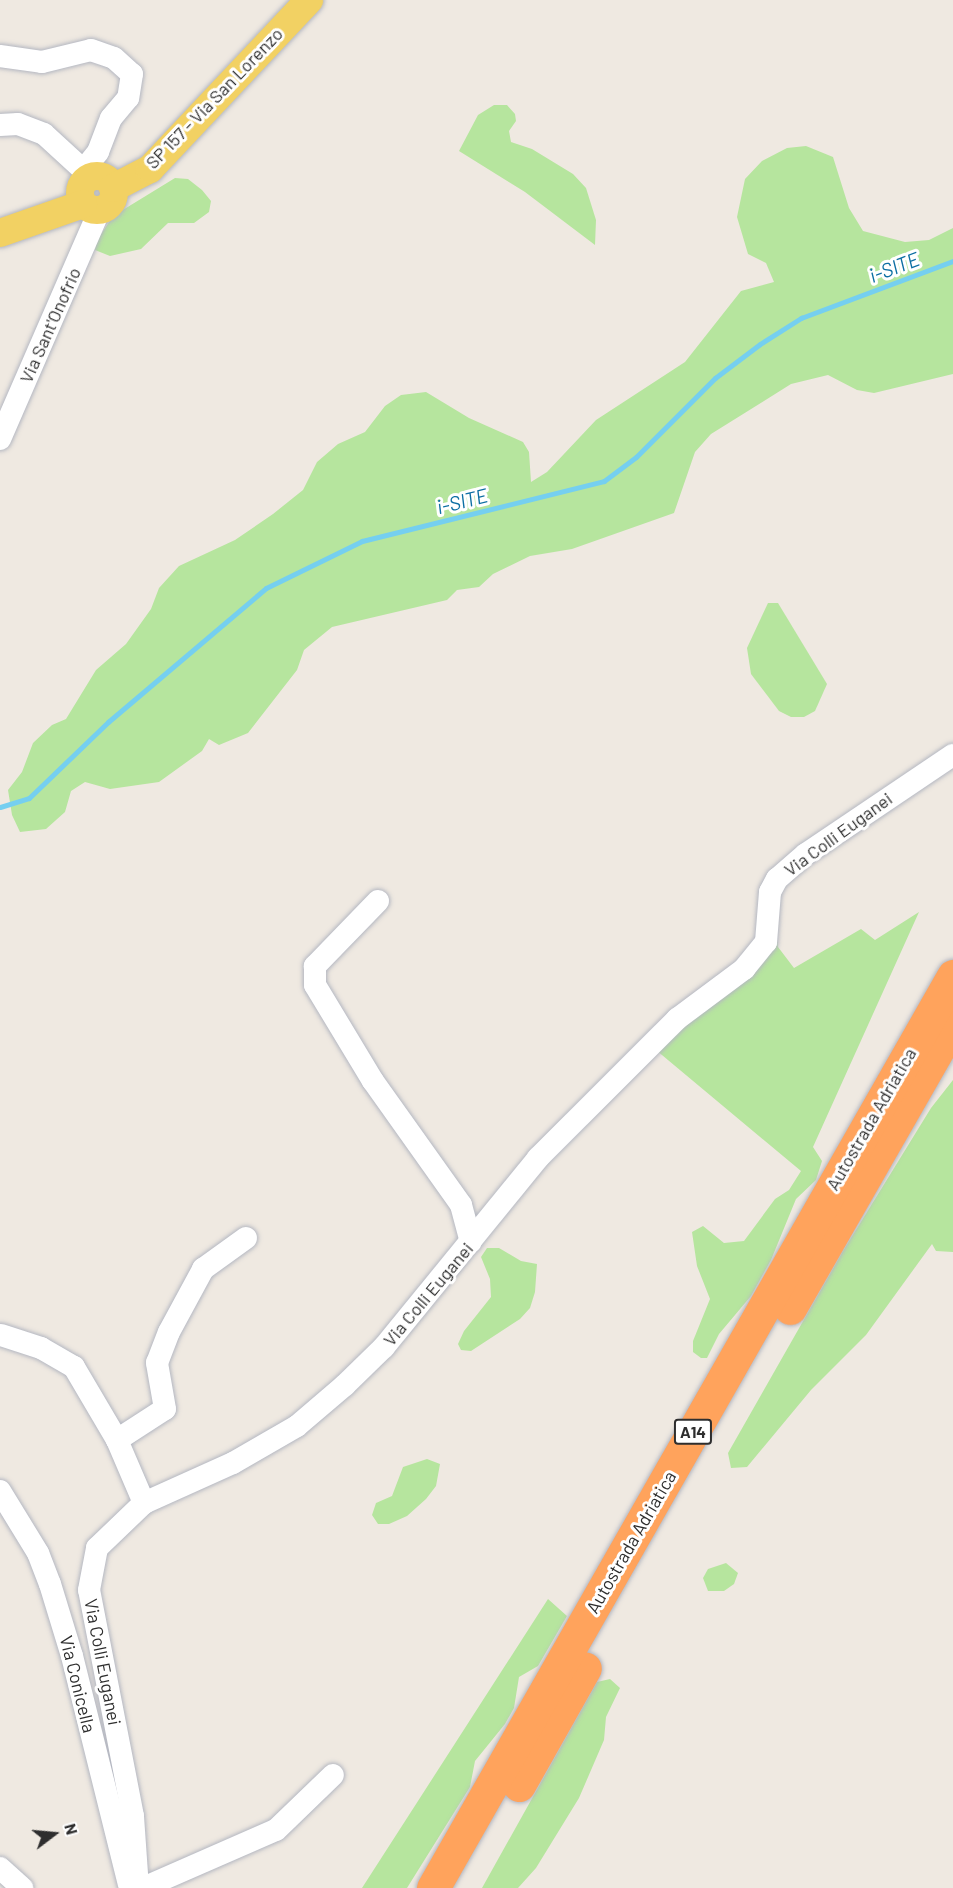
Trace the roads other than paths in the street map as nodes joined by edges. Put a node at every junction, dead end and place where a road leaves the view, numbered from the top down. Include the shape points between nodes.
1 (309, 0) edge
2 (0, 56) edge
3 (0, 124) edge
4 (94, 190) junction
5 (0, 232) edge
6 (0, 439) edge
7 (953, 754) edge
8 (378, 901) dead end
9 (953, 976) edge
10 (953, 1023) edge
11 (246, 1238) dead end
12 (471, 1242) junction
13 (1, 1335) edge
14 (117, 1440) junction
15 (0, 1491) edge
16 (144, 1503) junction
17 (333, 1775) dead end
18 (0, 1868) edge
19 (22, 1888) edge
20 (130, 1888) edge
21 (138, 1888) edge
22 (143, 1888) edge
23 (433, 1888) edge
24 (460, 1888) edge

1 - 4 main road, SP 157 - Via San Lorenzo via 150,169
2 - 4 street, Via Sant'Onofrio via 42,62 91,50 114,58 132,74 128,98 111,118 98,152
3 - 4 street via 18,124 44,134
4 - 5 main road, SP 157 - Via San Lorenzo
4 - 6 street, Via Sant'Onofrio
7 - 12 street, Via Colli Euganei via 806,854 777,879 771,892 766,942 744,969 677,1019 634,1059 538,1158
8 - 12 street via 315,966 315,985 373,1081 461,1205
9 - 23 highway, Autostrada Adriatica / A14
10 - 24 highway, Autostrada Adriatica / A14
11 - 14 street via 203,1269 169,1332 156,1363 165,1410
12 - 16 street, Via Colli Euganei via 384,1347 297,1426 233,1463
13 - 14 street via 41,1348 74,1367
14 - 16 street
15 - 20 street, Via Conicella via 34,1545 50,1584
16 - 21 street, Via Colli Euganei via 97,1548 89,1590 133,1816
17 - 22 street via 276,1830
18 - 19 street

